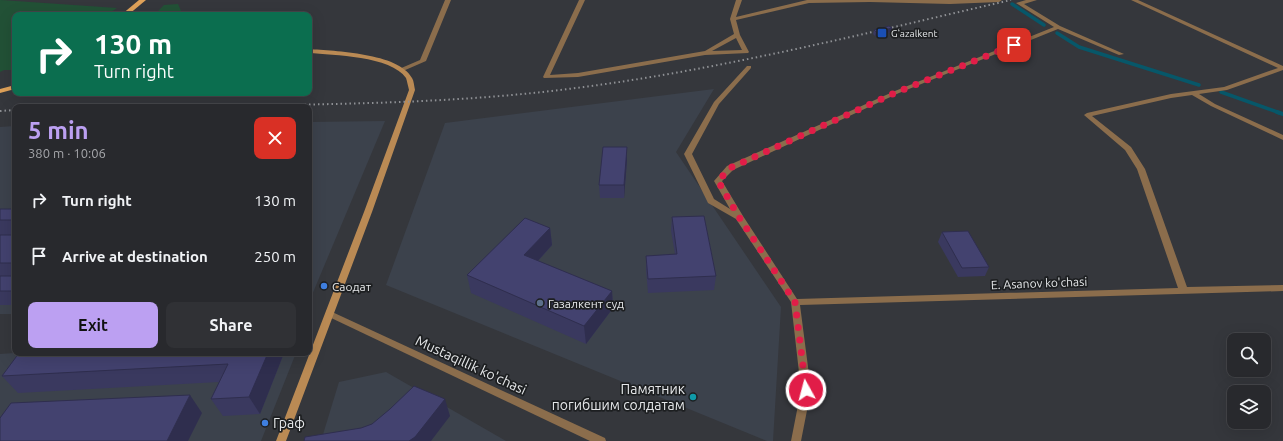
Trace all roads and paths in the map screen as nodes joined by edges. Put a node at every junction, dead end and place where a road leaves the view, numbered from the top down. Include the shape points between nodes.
1 (143, 0) edge
2 (151, 0) edge
3 (448, 0) edge
4 (582, 0) edge
5 (739, 0) edge
6 (999, 0) edge
7 (1034, 0) edge
8 (1134, 0) edge
9 (974, 1) edge
10 (128, 12) edge
11 (137, 12) edge
12 (733, 19) junction
13 (1058, 27) junction
14 (737, 35) junction
15 (312, 51) edge
16 (705, 53) junction
17 (1122, 54) dead end
18 (749, 67) dead end
19 (401, 70) junction
20 (12, 81) edge
21 (0, 85) edge
22 (12, 88) edge
23 (0, 91) edge
24 (1194, 94) junction
25 (1283, 138) edge
26 (739, 217) junction
27 (1283, 288) edge
28 (1184, 291) junction
29 (795, 302) junction
30 (330, 314) junction
31 (281, 441) edge
32 (601, 441) edge
33 (796, 441) edge

1 - 10 main road
2 - 11 main road
3 - 19 street via 423,61
4 - 16 street via 546,77 578,75
5 - 12 street
6 - 9 street
7 - 13 street via 1019,3
8 - 24 street via 1283,68 1225,89
9 - 12 street via 809,1
12 - 14 street
13 - 17 street
13 - 26 street via 897,92 730,168 718,181
14 - 16 street
14 - 16 street via 746,52
15 - 19 main road via 373,59 389,63
18 - 26 street via 716,103 688,154 711,201
19 - 30 main road via 411,80 412,94
20 - 21 main road
22 - 23 main road
24 - 25 street
24 - 28 street via 1171,96 1087,115 1128,149 1141,169
26 - 29 street
27 - 28 street, E. Asanov ko'chasi
28 - 29 street, E. Asanov ko'chasi
29 - 33 street via 806,390
30 - 31 main road
30 - 32 street, Mustaqillik ko'chasi

